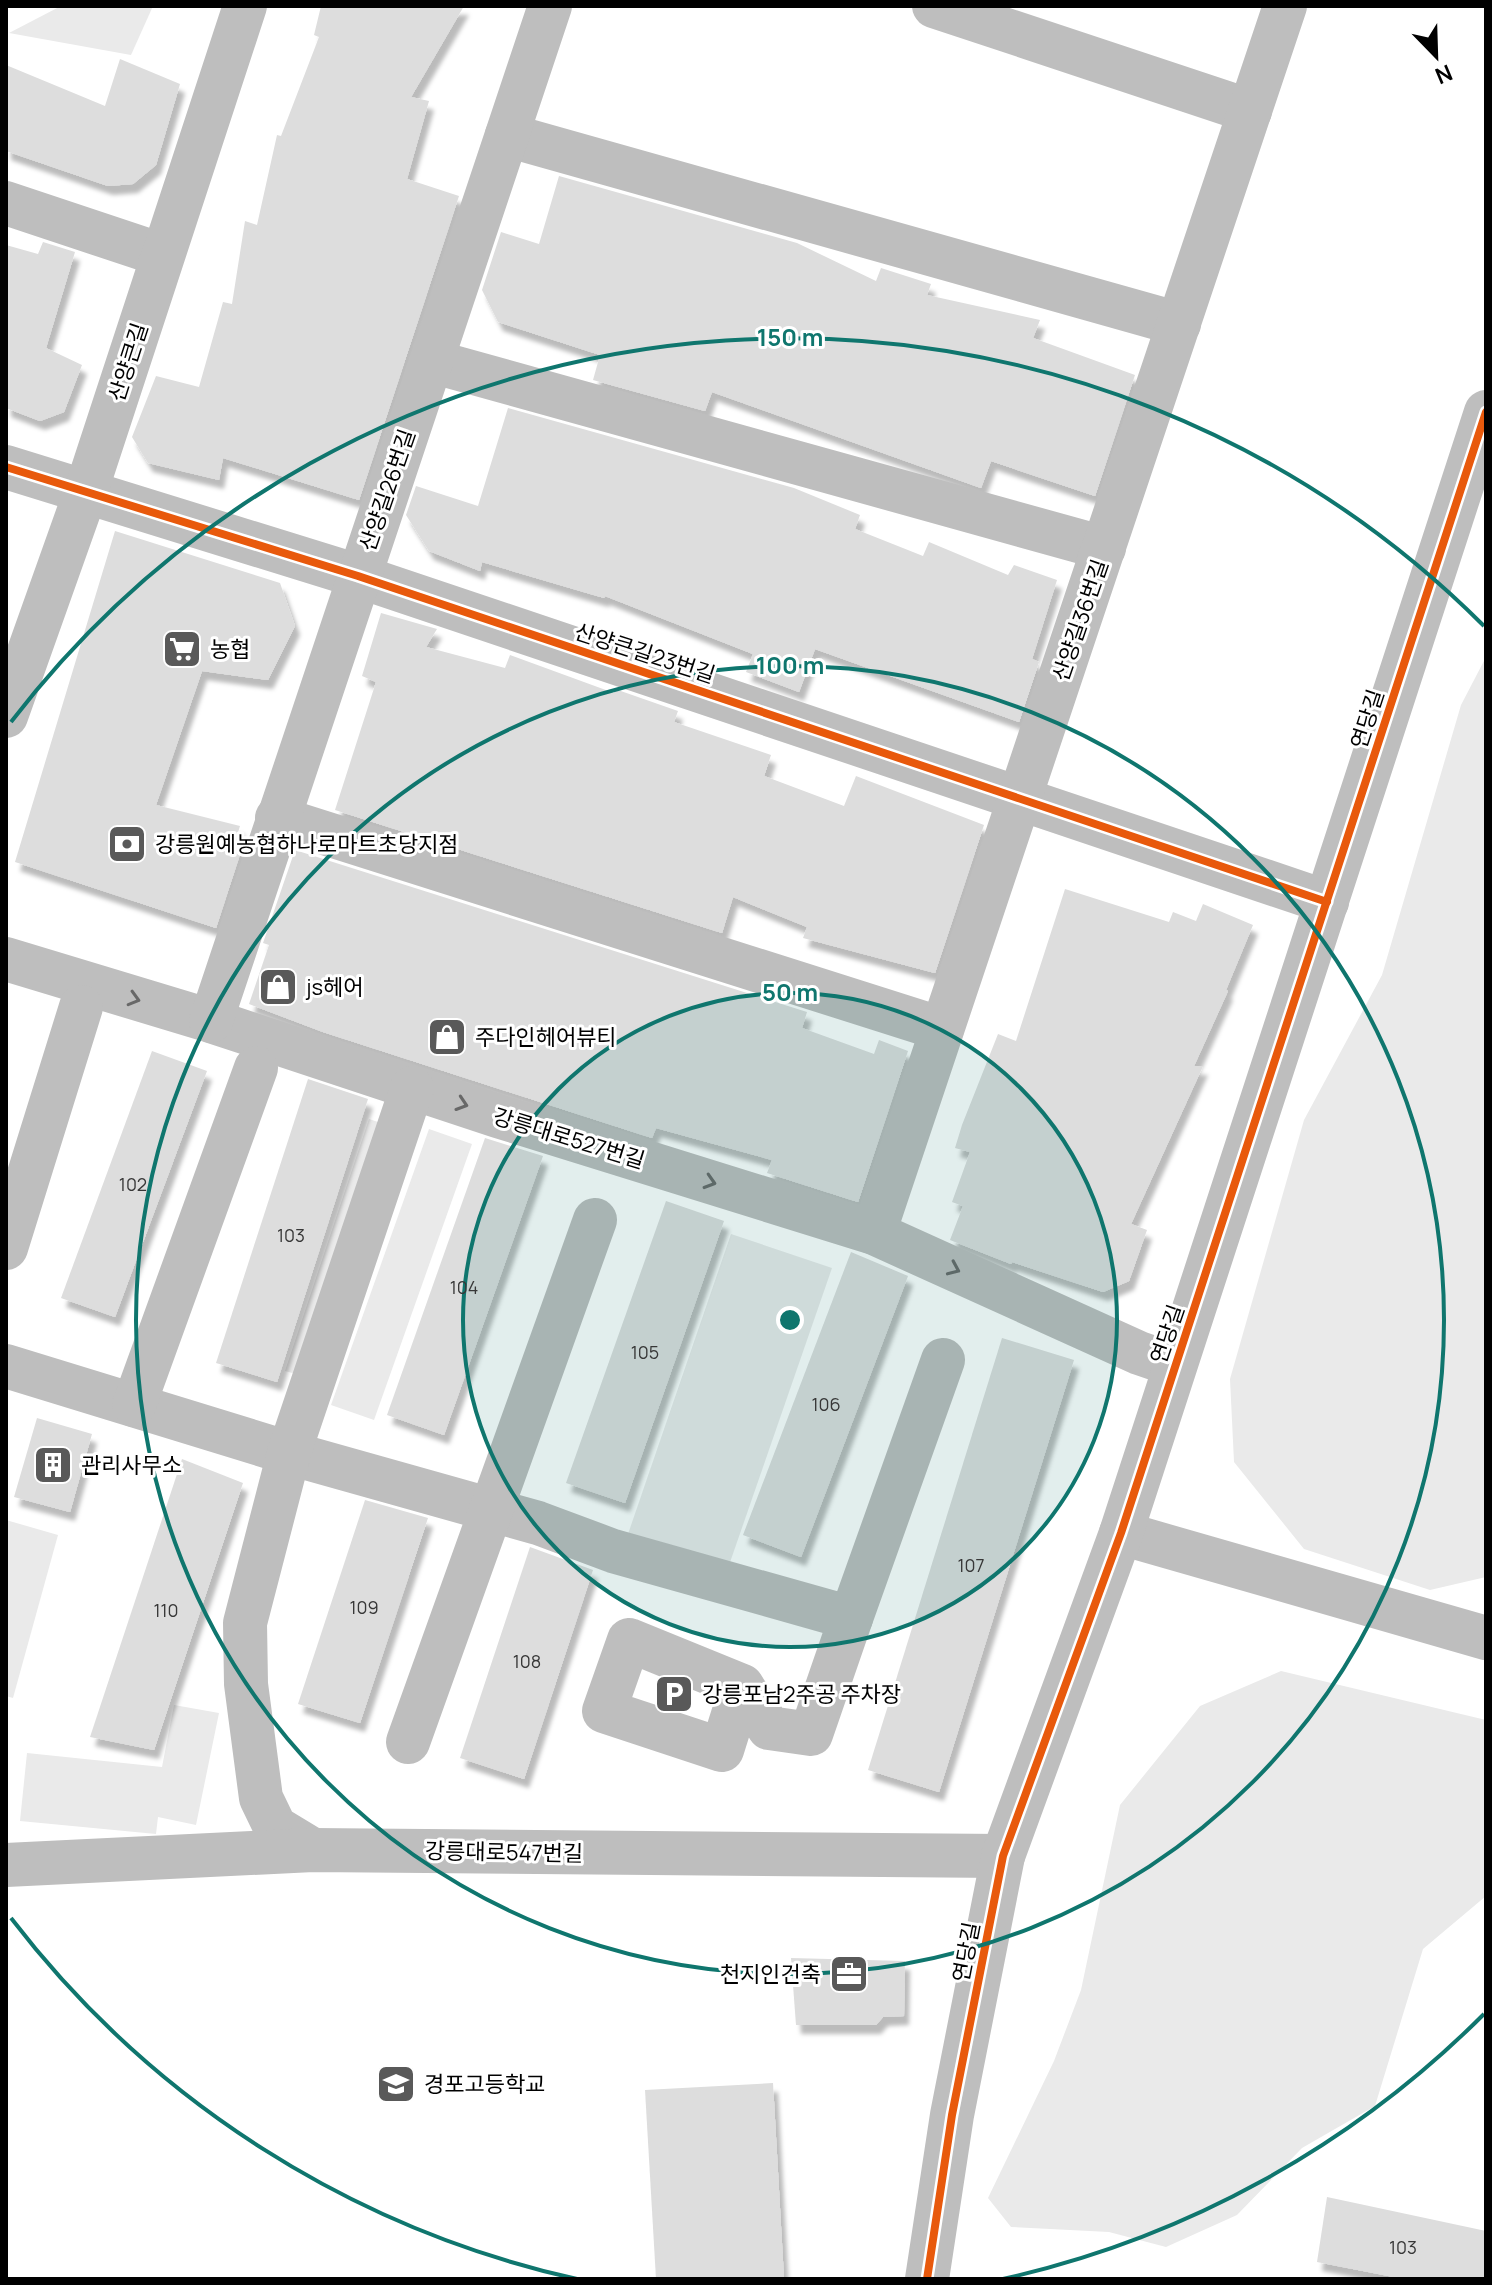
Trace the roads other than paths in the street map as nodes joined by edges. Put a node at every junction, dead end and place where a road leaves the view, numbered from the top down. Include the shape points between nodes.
1 (245, 6) edge
2 (550, 6) edge
3 (934, 6) edge
4 (1285, 6) edge
5 (1250, 111) junction
6 (507, 135) junction
7 (6, 203) edge
8 (162, 255) junction
9 (1179, 324) junction
10 (431, 361) junction
11 (1486, 412) edge
12 (6, 467) edge
13 (85, 494) junction
14 (1104, 548) junction
15 (358, 576) junction
16 (6, 716) edge
17 (1021, 796) junction
18 (277, 818) junction
19 (1327, 902) junction
20 (6, 959) edge
21 (81, 1007) dead end
22 (211, 1021) junction
23 (942, 1029) junction
24 (256, 1068) dead end
25 (412, 1088) junction
26 (595, 1220) dead end
27 (874, 1233) junction
28 (6, 1248) edge
29 (943, 1360) dead end
30 (1174, 1365) junction
31 (6, 1366) edge
32 (134, 1405) junction
33 (289, 1453) junction
34 (490, 1510) junction
35 (1121, 1533) junction
36 (851, 1618) junction
37 (1486, 1638) edge
38 (742, 1686) dead end
39 (408, 1742) dead end
40 (313, 1850) junction
41 (1003, 1856) junction
42 (6, 1865) edge
43 (927, 2279) edge

1 - 8 street, 산양큰길
2 - 6 street, 산양길26번길
3 - 5 street
4 - 5 street, 산양길36번길
5 - 9 street, 산양길36번길
6 - 9 street
6 - 10 street, 산양길26번길
7 - 8 street
8 - 13 street, 산양큰길
9 - 14 street, 산양길36번길
10 - 14 street
10 - 15 street, 산양길26번길
11 - 19 street, 연당길
12 - 13 street, 산양큰길23번길
13 - 15 street, 산양큰길23번길
13 - 16 street, 산양큰길
14 - 17 street, 산양길36번길
15 - 17 street, 산양큰길23번길
15 - 18 street, 산양길26번길
17 - 19 street, 산양큰길23번길
17 - 23 street, 산양길36번길
18 - 22 street, 산양길26번길
18 - 23 street
19 - 30 street, 연당길
20 -> 22 street, 강릉대로527번길
21 - 28 street
22 - 25 street, 강릉대로527번길
23 - 27 street, 산양길36번길
24 - 32 street
25 -> 27 street, 강릉대로527번길
25 - 33 street
26 - 34 street
27 -> 30 street, 강릉대로527번길
29 - 36 street
30 - 35 street, 연당길
31 - 32 street
32 - 33 street
33 - 34 street
33 - 40 street via 245,1623 246,1684 261,1798 275,1827
34 - 36 street via 613,1551
34 - 39 street
35 - 37 street
35 - 41 street, 연당길
36 - 38 street via 811,1734 769,1728
40 - 41 street, 강릉대로547번길
40 - 42 street, 강릉대로547번길
41 - 43 street, 연당길 via 952,2115

